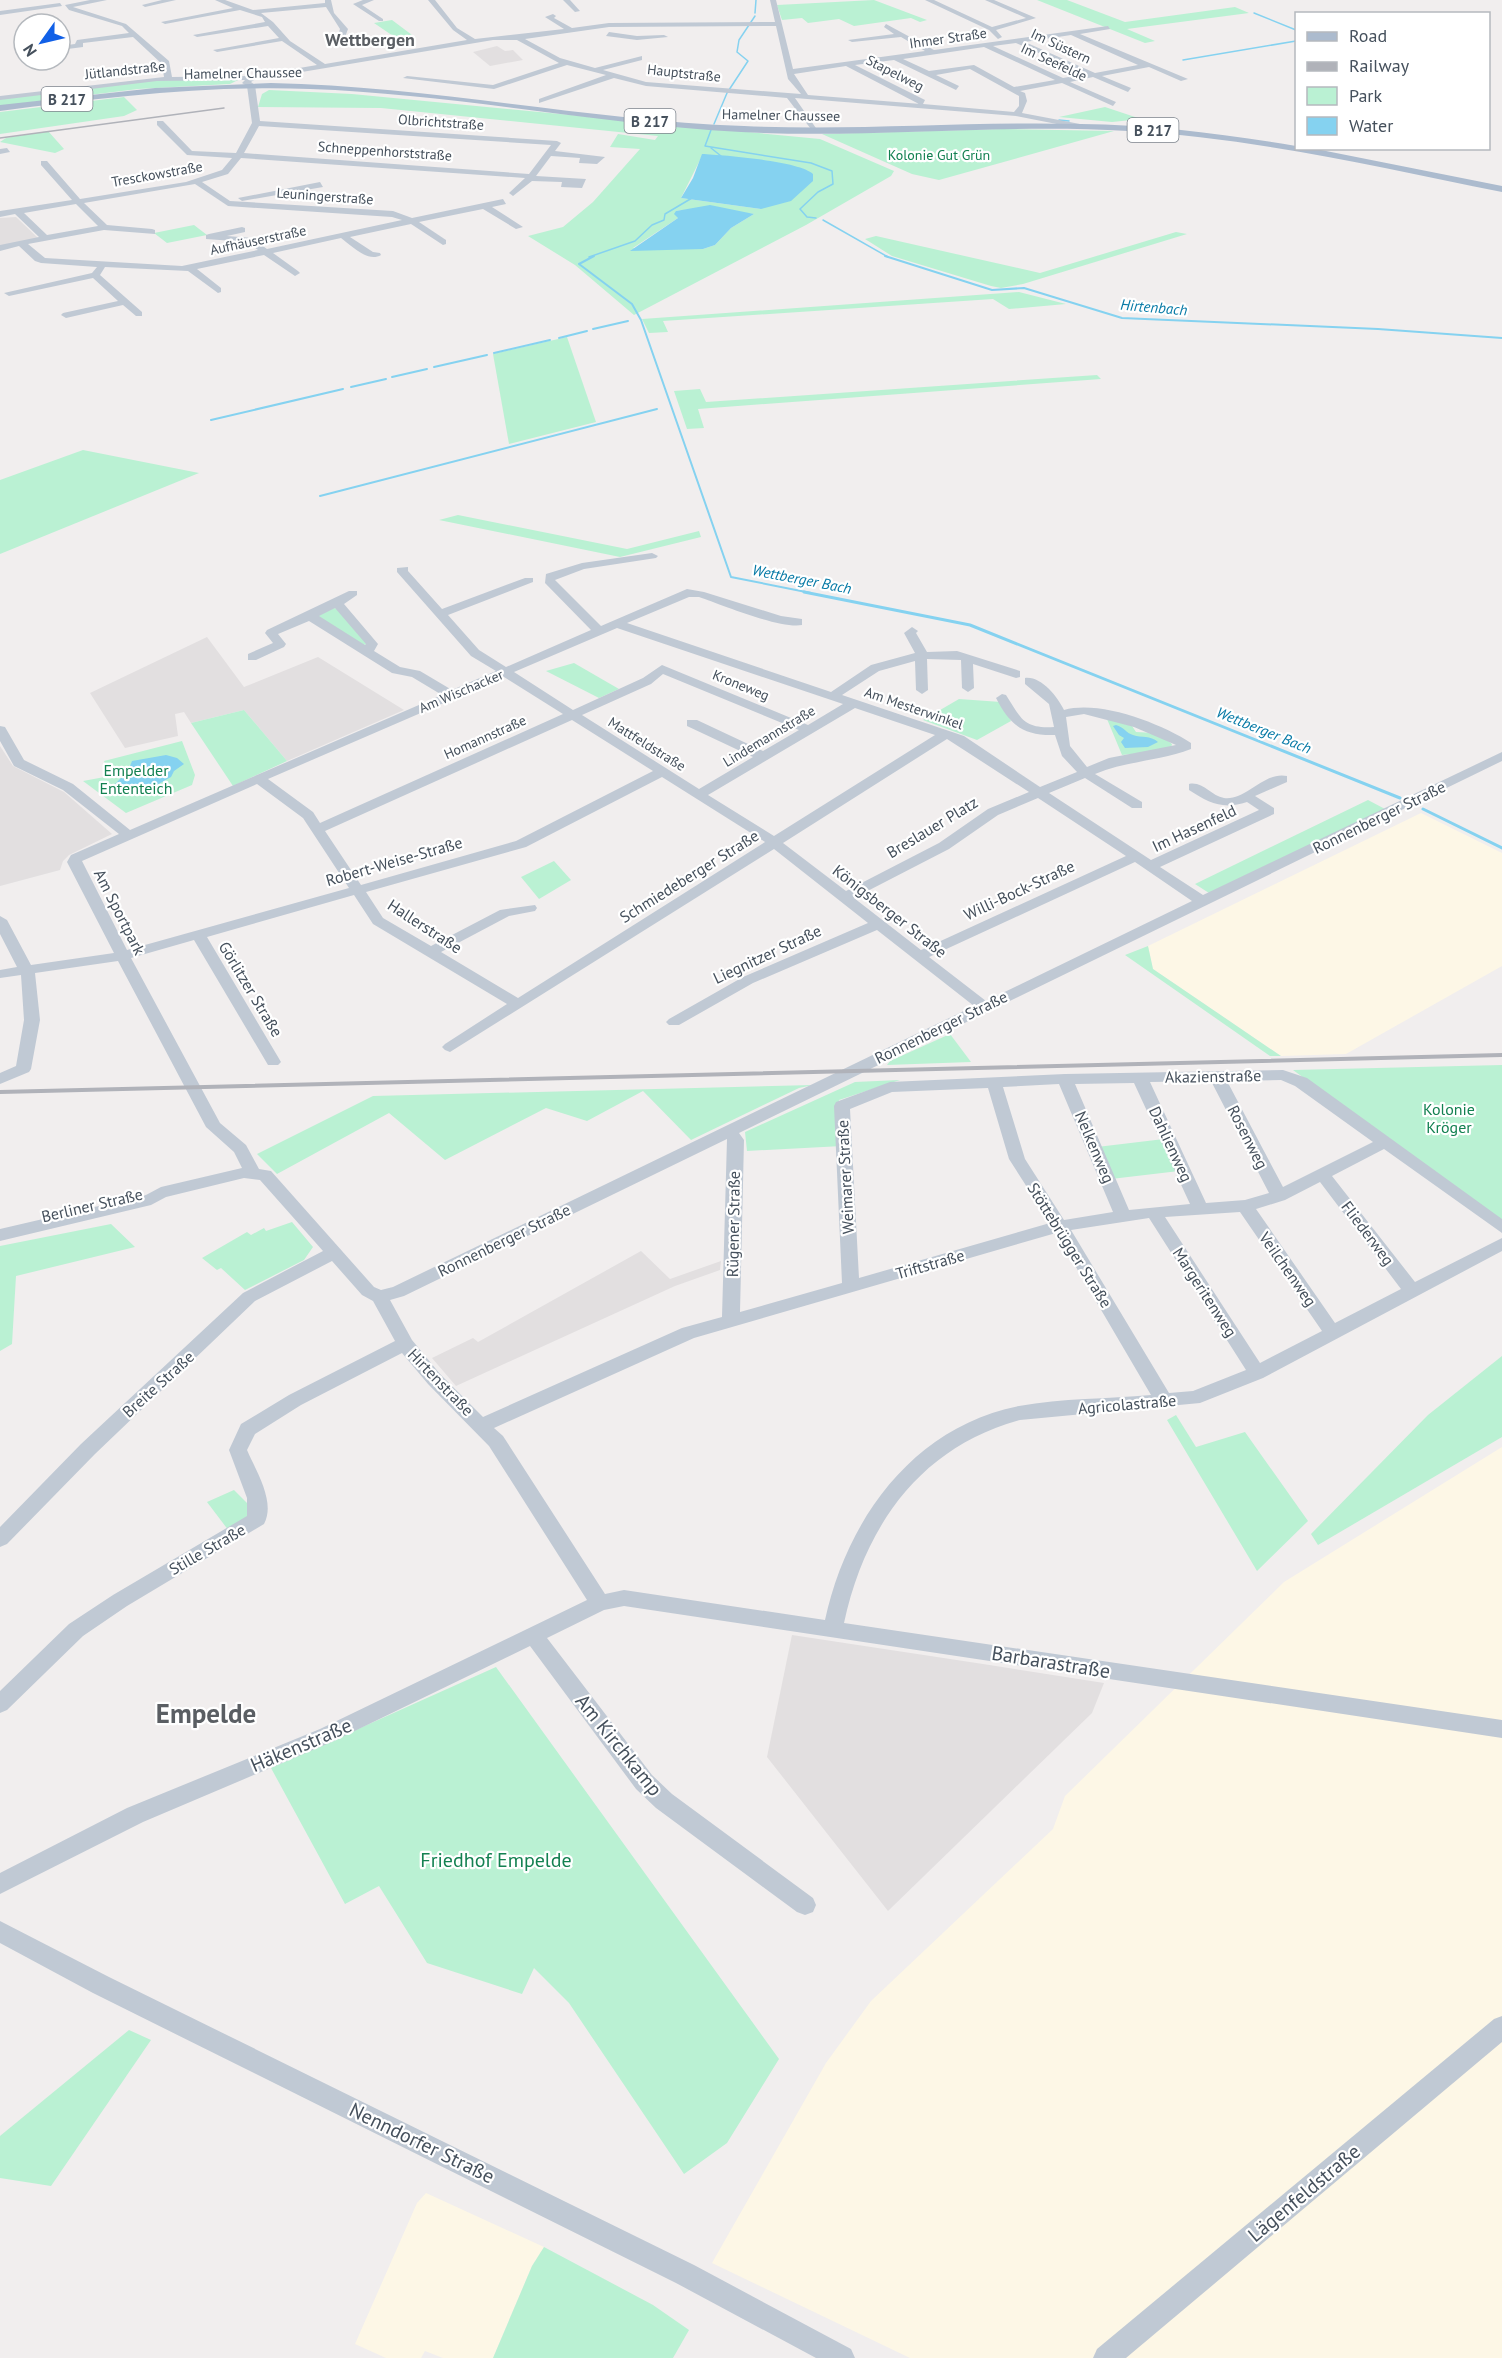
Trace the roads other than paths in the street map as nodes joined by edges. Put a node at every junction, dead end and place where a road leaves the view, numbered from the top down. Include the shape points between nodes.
1 (104, 0) edge
2 (172, 0) edge
3 (371, 0) edge
4 (431, 0) edge
5 (566, 0) edge
6 (773, 0) edge
7 (933, 0) edge
8 (988, 0) edge
9 (220, 1) edge
10 (61, 3) edge
11 (328, 3) edge
12 (208, 4) dead end
13 (145, 5) dead end
14 (245, 5) junction
15 (256, 11) junction
16 (577, 11) dead end
17 (0, 13) edge
18 (626, 14) dead end
19 (553, 16) dead end
20 (381, 20) dead end
21 (165, 22) dead end
22 (271, 23) junction
23 (778, 24) junction
24 (609, 25) junction
25 (886, 26) dead end
26 (1108, 28) dead end
27 (582, 29) junction
28 (991, 29) junction
29 (570, 30) junction
30 (1072, 33) junction
31 (134, 35) junction
32 (197, 35) dead end
33 (902, 35) junction
34 (672, 36) dead end
35 (110, 38) junction
36 (518, 38) junction
37 (284, 39) junction
38 (341, 39) dead end
39 (852, 40) dead end
40 (1018, 40) junction
41 (473, 41) junction
42 (1002, 42) junction
43 (984, 45) junction
44 (72, 46) edge
45 (117, 46) dead end
46 (217, 50) dead end
47 (932, 52) junction
48 (894, 57) junction
49 (639, 58) dead end
50 (566, 63) junction
51 (336, 64) junction
52 (847, 64) junction
53 (323, 66) junction
54 (1146, 66) junction
55 (611, 67) junction
56 (629, 70) dead end
57 (592, 71) junction
58 (790, 72) junction
59 (345, 73) dead end
60 (927, 74) junction
61 (1092, 75) junction
62 (612, 76) junction
63 (168, 78) junction
64 (407, 78) dead end
65 (1184, 79) dead end
66 (1061, 81) junction
67 (251, 84) junction
68 (956, 88) dead end
69 (1016, 89) junction
70 (1128, 90) dead end
71 (792, 95) junction
72 (1, 96) edge
73 (804, 96) junction
74 (542, 101) dead end
75 (1113, 104) dead end
76 (931, 107) junction
77 (0, 109) edge
78 (1016, 114) junction
79 (1039, 122) junction
80 (160, 123) dead end
81 (256, 123) junction
82 (814, 131) junction
83 (1295, 150) edge
84 (1297, 150) edge
85 (548, 153) junction
86 (239, 155) junction
87 (586, 156) dead end
88 (44, 163) dead end
89 (529, 177) junction
90 (568, 180) dead end
91 (196, 182) junction
92 (320, 184) dead end
93 (1502, 189) edge
94 (513, 193) dead end
95 (78, 202) junction
96 (503, 202) dead end
97 (228, 203) junction
98 (485, 206) junction
99 (18, 212) junction
100 (0, 214) edge
101 (412, 221) junction
102 (398, 224) junction
103 (104, 227) junction
104 (519, 227) dead end
105 (242, 230) dead end
106 (152, 232) dead end
107 (343, 236) junction
108 (45, 238) junction
109 (443, 242) dead end
110 (22, 244) junction
111 (0, 248) edge
112 (266, 252) junction
113 (377, 255) dead end
114 (104, 265) junction
115 (190, 268) junction
116 (295, 273) dead end
117 (95, 275) junction
118 (218, 290) dead end
119 (9, 293) dead end
120 (125, 302) junction
121 (140, 314) dead end
122 (66, 315) dead end
123 (652, 556) dead end
124 (404, 569) dead end
125 (529, 580) dead end
126 (353, 593) dead end
127 (337, 603) junction
128 (440, 614) junction
129 (310, 616) junction
130 (798, 622) dead end
131 (615, 623) junction
132 (598, 630) junction
133 (912, 631) dead end
134 (368, 651) junction
135 (919, 656) junction
136 (252, 657) dead end
137 (967, 659) junction
138 (662, 669) joint
139 (503, 672) junction
140 (1016, 674) dead end
141 (1029, 681) dead end
142 (968, 688) dead end
143 (922, 690) dead end
144 (451, 694) junction
145 (833, 696) junction
146 (1002, 698) dead end
147 (854, 703) junction
148 (570, 714) junction
149 (1059, 715) junction
150 (692, 723) dead end
151 (809, 730) junction
152 (1060, 731) junction
153 (1, 733) edge
154 (946, 734) junction
155 (1502, 756) edge
156 (764, 757) junction
157 (662, 772) junction
158 (1087, 772) junction
159 (259, 779) junction
160 (1282, 779) dead end
161 (1194, 787) dead end
162 (1041, 793) junction
163 (700, 794) junction
164 (1248, 797) junction
165 (1137, 805) dead end
166 (1230, 805) junction
167 (1252, 819) junction
168 (319, 829) junction
169 (129, 836) junction
170 (775, 843) junction
171 (1135, 856) junction
172 (1150, 866) junction
173 (357, 890) junction
174 (844, 898) junction
175 (1204, 902) junction
176 (530, 908) dead end
177 (0, 920) edge
178 (878, 924) junction
179 (198, 934) junction
180 (430, 952) junction
181 (123, 956) junction
182 (919, 956) junction
183 (25, 970) junction
184 (0, 975) edge
185 (518, 1004) junction
186 (983, 1006) junction
187 (674, 1023) dead end
188 (450, 1047) dead end
189 (273, 1062) dead end
190 (1217, 1077) junction
191 (1140, 1078) junction
192 (0, 1079) edge
193 (1065, 1079) junction
194 (994, 1082) junction
195 (877, 1093) joint
196 (728, 1130) junction
197 (1385, 1142) junction
198 (252, 1172) junction
199 (1323, 1175) junction
200 (161, 1193) junction
201 (1279, 1196) junction
202 (1245, 1206) junction
203 (1201, 1210) junction
204 (1153, 1212) junction
205 (1123, 1215) junction
206 (0, 1226) edge
207 (1060, 1226) junction
208 (1502, 1227) edge
209 (0, 1235) edge
210 (1502, 1244) edge
211 (333, 1253) junction
212 (851, 1286) junction
213 (1413, 1291) junction
214 (379, 1297) junction
215 (731, 1321) junction
216 (1332, 1332) junction
217 (405, 1344) junction
218 (1257, 1372) junction
219 (1164, 1401) junction
220 (483, 1425) junction
221 (0, 1539) edge
222 (600, 1603) junction
223 (832, 1629) junction
224 (534, 1636) junction
225 (0, 1704) edge
226 (1502, 1729) edge
227 (0, 1884) edge
228 (806, 1905) dead end
229 (0, 1931) edge
230 (1502, 2027) edge
231 (842, 2358) edge
232 (1106, 2358) edge

1 - 10 street
2 - 13 street
3 - 20 street via 356,4
4 - 41 street via 455,29
5 - 16 street
6 - 23 street
7 - 28 street
8 - 28 street via 1033,18
9 - 12 street
9 - 14 street
10 - 17 street
10 - 31 street via 120,23
11 - 15 street
11 - 38 street via 344,29
14 - 15 street
14 - 21 street
15 - 22 street
18 - 24 street
19 - 29 street via 548,17
22 - 32 street
22 - 37 street
23 - 24 street
23 - 58 street
24 - 27 street
25 - 33 street
26 - 30 street, Ihmer Straße
27 - 29 street
27 - 34 street via 631,38
28 - 42 street
29 - 36 street
30 - 40 street, Ihmer Straße
30 - 54 street
31 - 35 street
31 - 63 street via 166,63
33 - 39 street
33 - 47 street
35 - 44 street via 77,42 80,45
35 - 45 street
36 - 41 street
36 - 50 street, Hauptstraße
37 - 46 street
37 - 53 street
40 - 42 street, Ihmer Straße
40 - 61 street, Im Süstern
41 - 51 street
42 - 43 street, Ihmer Straße
43 - 47 street, Ihmer Straße
43 - 66 street, Im Seefelde
47 - 48 street, Ihmer Straße
48 - 52 street, Ihmer Straße
48 - 60 street
49 - 55 street
50 - 57 street, Hauptstraße
50 - 64 street via 494,87
51 - 53 street
51 - 59 street
52 - 58 street, Ihmer Straße
52 - 76 street, Stapelweg
53 - 67 street via 263,77
54 - 61 street
54 - 65 street
55 - 56 street
55 - 57 street
57 - 62 street, Hauptstraße
58 - 73 street
60 - 68 street
60 - 69 street via 970,67
61 - 66 street
61 - 70 street, Im Süstern
62 - 71 street, Hauptstraße via 646,84
62 - 74 street
63 - 67 street, Jütlandstraße
63 - 72 street, Jütlandstraße
66 - 69 street
66 - 75 street, Im Seefelde
67 - 77 main road, Hamelner Chaussee / B 217
67 - 81 street
67 - 82 main road, Hamelner Chaussee / B 217 via 691,125
69 - 78 street via 1024,102
71 - 73 street, Hauptstraße
71 - 82 street
73 - 76 street, Hauptstraße
76 - 78 street, Hauptstraße
78 - 79 street, Hauptstraße
79 - 82 main road, Hamelner Chaussee / B 217
79 - 83 main road, Hamelner Chaussee / B 217 via 1229,138
80 - 86 street, Schneppenhorststraße via 190,153
81 - 85 street, Olbrichtstraße via 557,143
81 - 86 street, Tresckowstraße
84 - 93 main road, Hamelner Chaussee / B 217
85 - 87 street
85 - 89 street
86 - 89 street, Schneppenhorststraße
86 - 91 street, Tresckowstraße via 225,172
88 - 95 street
89 - 90 street, Schneppenhorststraße
89 - 94 street
91 - 95 street, Tresckowstraße
91 - 97 street, Leuningerstraße
92 - 97 street, Leuningerstraße
95 - 99 street, Tresckowstraße
95 - 103 street
96 - 98 street, Aufhäuserstraße
97 - 102 street, Leuningerstraße via 393,214 408,219
98 - 101 street, Aufhäuserstraße
98 - 104 street
99 - 100 street, Tresckowstraße
99 - 108 street
101 - 102 street, Aufhäuserstraße
101 - 109 street
102 - 107 street, Aufhäuserstraße
103 - 106 street
103 - 108 street
105 - 112 street via 209,237 249,240
107 - 112 street, Aufhäuserstraße
107 - 113 street via 370,255
108 - 110 street
110 - 111 street
110 - 114 street, Aufhäuserstraße via 44,261
112 - 115 street, Aufhäuserstraße
112 - 116 street
114 - 115 street, Aufhäuserstraße
114 - 117 street
115 - 118 street
117 - 119 street
117 - 120 street
120 - 121 street
120 - 122 street
123 - 132 street via 582,566 550,576 549,581
124 - 128 street, Mattfeldstraße via 400,570
125 - 128 street
126 - 127 street
127 - 129 street
127 - 134 street via 372,644
128 - 139 street, Mattfeldstraße via 475,653
129 - 134 street
129 - 136 street via 271,633 280,644
130 - 131 street, Am Wischacker via 687,593
131 - 132 street, Am Wischacker
131 - 145 street, Am Mesterwinkel
132 - 139 street, Am Wischacker
133 - 135 street
134 - 144 street via 396,670 416,674
135 - 137 street via 957,655
135 - 143 street
135 - 145 street via 874,668
137 - 140 street
137 - 142 street
138 - 148 street, Homannstraße via 647,681
138 - 151 street, Kroneweg
139 - 144 street, Am Wischacker
139 - 148 street, Mattfeldstraße
141 - 149 street via 1042,689
144 - 159 street, Am Wischacker
145 - 147 street, Am Mesterwinkel
146 - 152 street via 1014,720 1033,733
147 - 151 street, Lindemannstraße
147 - 154 street, Am Mesterwinkel
148 - 157 street, Mattfeldstraße
148 - 168 street, Homannstraße
149 - 152 street
149 - 158 street, Breslauer Platz via 1094,711 1186,746 1172,752 1114,761
150 - 156 street
151 - 156 street, Lindemannstraße
152 - 158 street via 1069,755
153 - 169 street via 19,763 68,787
154 - 162 street, Am Mesterwinkel via 968,743
154 - 170 street, Schmiedeberger Straße
155 - 175 street, Ronnenberger Straße
156 - 163 street, Lindemannstraße
157 - 163 street, Mattfeldstraße
157 - 173 street, Robert-Weise-Straße via 521,844
158 - 162 street, Breslauer Platz
158 - 165 street
159 - 168 street, Hallerstraße via 308,815
159 - 169 street, Am Wischacker
160 - 164 street, Im Hasenfeld
161 - 166 street, Im Hasenfeld via 1215,801
162 - 171 street, Am Mesterwinkel
162 - 174 street, Breslauer Platz via 993,812 944,846
163 - 170 street, Mattfeldstraße
164 - 166 street, Im Hasenfeld
164 - 167 street, Im Hasenfeld via 1269,811
166 - 167 street, Im Hasenfeld
167 - 172 street, Im Hasenfeld
168 - 173 street, Hallerstraße
169 - 181 street, Am Sportpark via 74,862
170 - 174 street, Königsberger Straße
170 - 185 street, Schmiedeberger Straße
171 - 172 street, Am Mesterwinkel
171 - 182 street, Willi-Bock-Straße
172 - 175 street, Am Mesterwinkel
173 - 179 street, Robert-Weise-Straße
173 - 180 street, Hallerstraße via 378,921
174 - 178 street, Königsberger Straße
175 - 186 street, Ronnenberger Straße
176 - 180 street via 505,913
177 - 183 street
178 - 182 street, Königsberger Straße
178 - 187 street, Liegnitzer Straße via 748,980
179 - 181 street, Robert-Weise-Straße
179 - 189 street, Görlitzer Straße
180 - 185 street, Hallerstraße
181 - 183 street, Robert-Weise-Straße
181 - 198 street, Am Sportpark via 196,1097 214,1126 240,1149
182 - 186 street, Königsberger Straße
183 - 184 street, Robert-Weise-Straße
183 - 192 street via 32,1004 28,1055 23,1069
185 - 188 street, Schmiedeberger Straße
186 - 196 street, Ronnenberger Straße
190 - 191 street, Akazienstraße
190 - 197 street, Akazienstraße via 1273,1075 1294,1079
190 - 201 street, Rosenweg
191 - 193 street, Akazienstraße
191 - 203 street, Dahlienweg
193 - 194 street, Akazienstraße
193 - 205 street, Nelkenweg
194 - 195 street, Akazienstraße via 890,1087
194 - 207 street, Stöttebrügger Straße via 1017,1159
195 - 212 street, Weimarer Straße via 842,1106
196 - 214 street, Ronnenberger Straße via 398,1292
196 - 215 street, Rügener Straße via 736,1140
197 - 199 street, Triftstraße
197 - 208 street, Akazienstraße
198 - 200 street
198 - 211 street, Hirtenstraße via 272,1181
199 - 201 street, Triftstraße
199 - 213 street, Fliederweg
200 - 206 street, Berliner Straße via 154,1190
200 - 209 street, Berliner Straße via 151,1199
201 - 202 street, Triftstraße
202 - 203 street, Triftstraße
202 - 216 street, Veilchenweg
203 - 204 street, Triftstraße
204 - 205 street, Triftstraße
204 - 218 street, Margeritenweg
205 - 207 street, Triftstraße
207 - 212 street, Triftstraße
207 - 219 street, Stöttebrügger Straße
210 - 213 street, Agricolastraße
211 - 214 street, Hirtenstraße
211 - 221 street, Breite Straße via 238,1306
212 - 215 street, Triftstraße
213 - 216 street, Agricolastraße
214 - 217 street, Hirtenstraße
215 - 220 street, Triftstraße via 688,1333
216 - 218 street, Agricolastraße
217 - 220 street, Hirtenstraße via 434,1379
217 - 225 street, Stille Straße via 295,1400 248,1430 238,1450 257,1498 257,1519 75,1631
218 - 219 street, Agricolastraße via 1194,1398
219 - 223 street, Agricolastraße via 1020,1413 987,1422 944,1445 887,1498 868,1528 841,1592
220 - 222 street, Hirtenstraße
222 - 223 street, Barbarastraße via 624,1598
222 - 224 street, Häkenstraße
223 - 226 street, Barbarastraße
224 - 227 street, Häkenstraße via 327,1735 135,1815
224 - 228 street, Am Kirchkamp via 644,1782 664,1801
229 - 231 street, Nenndorfer Straße via 120,1995 685,2274
230 - 232 street, Lägenfeldstraße

